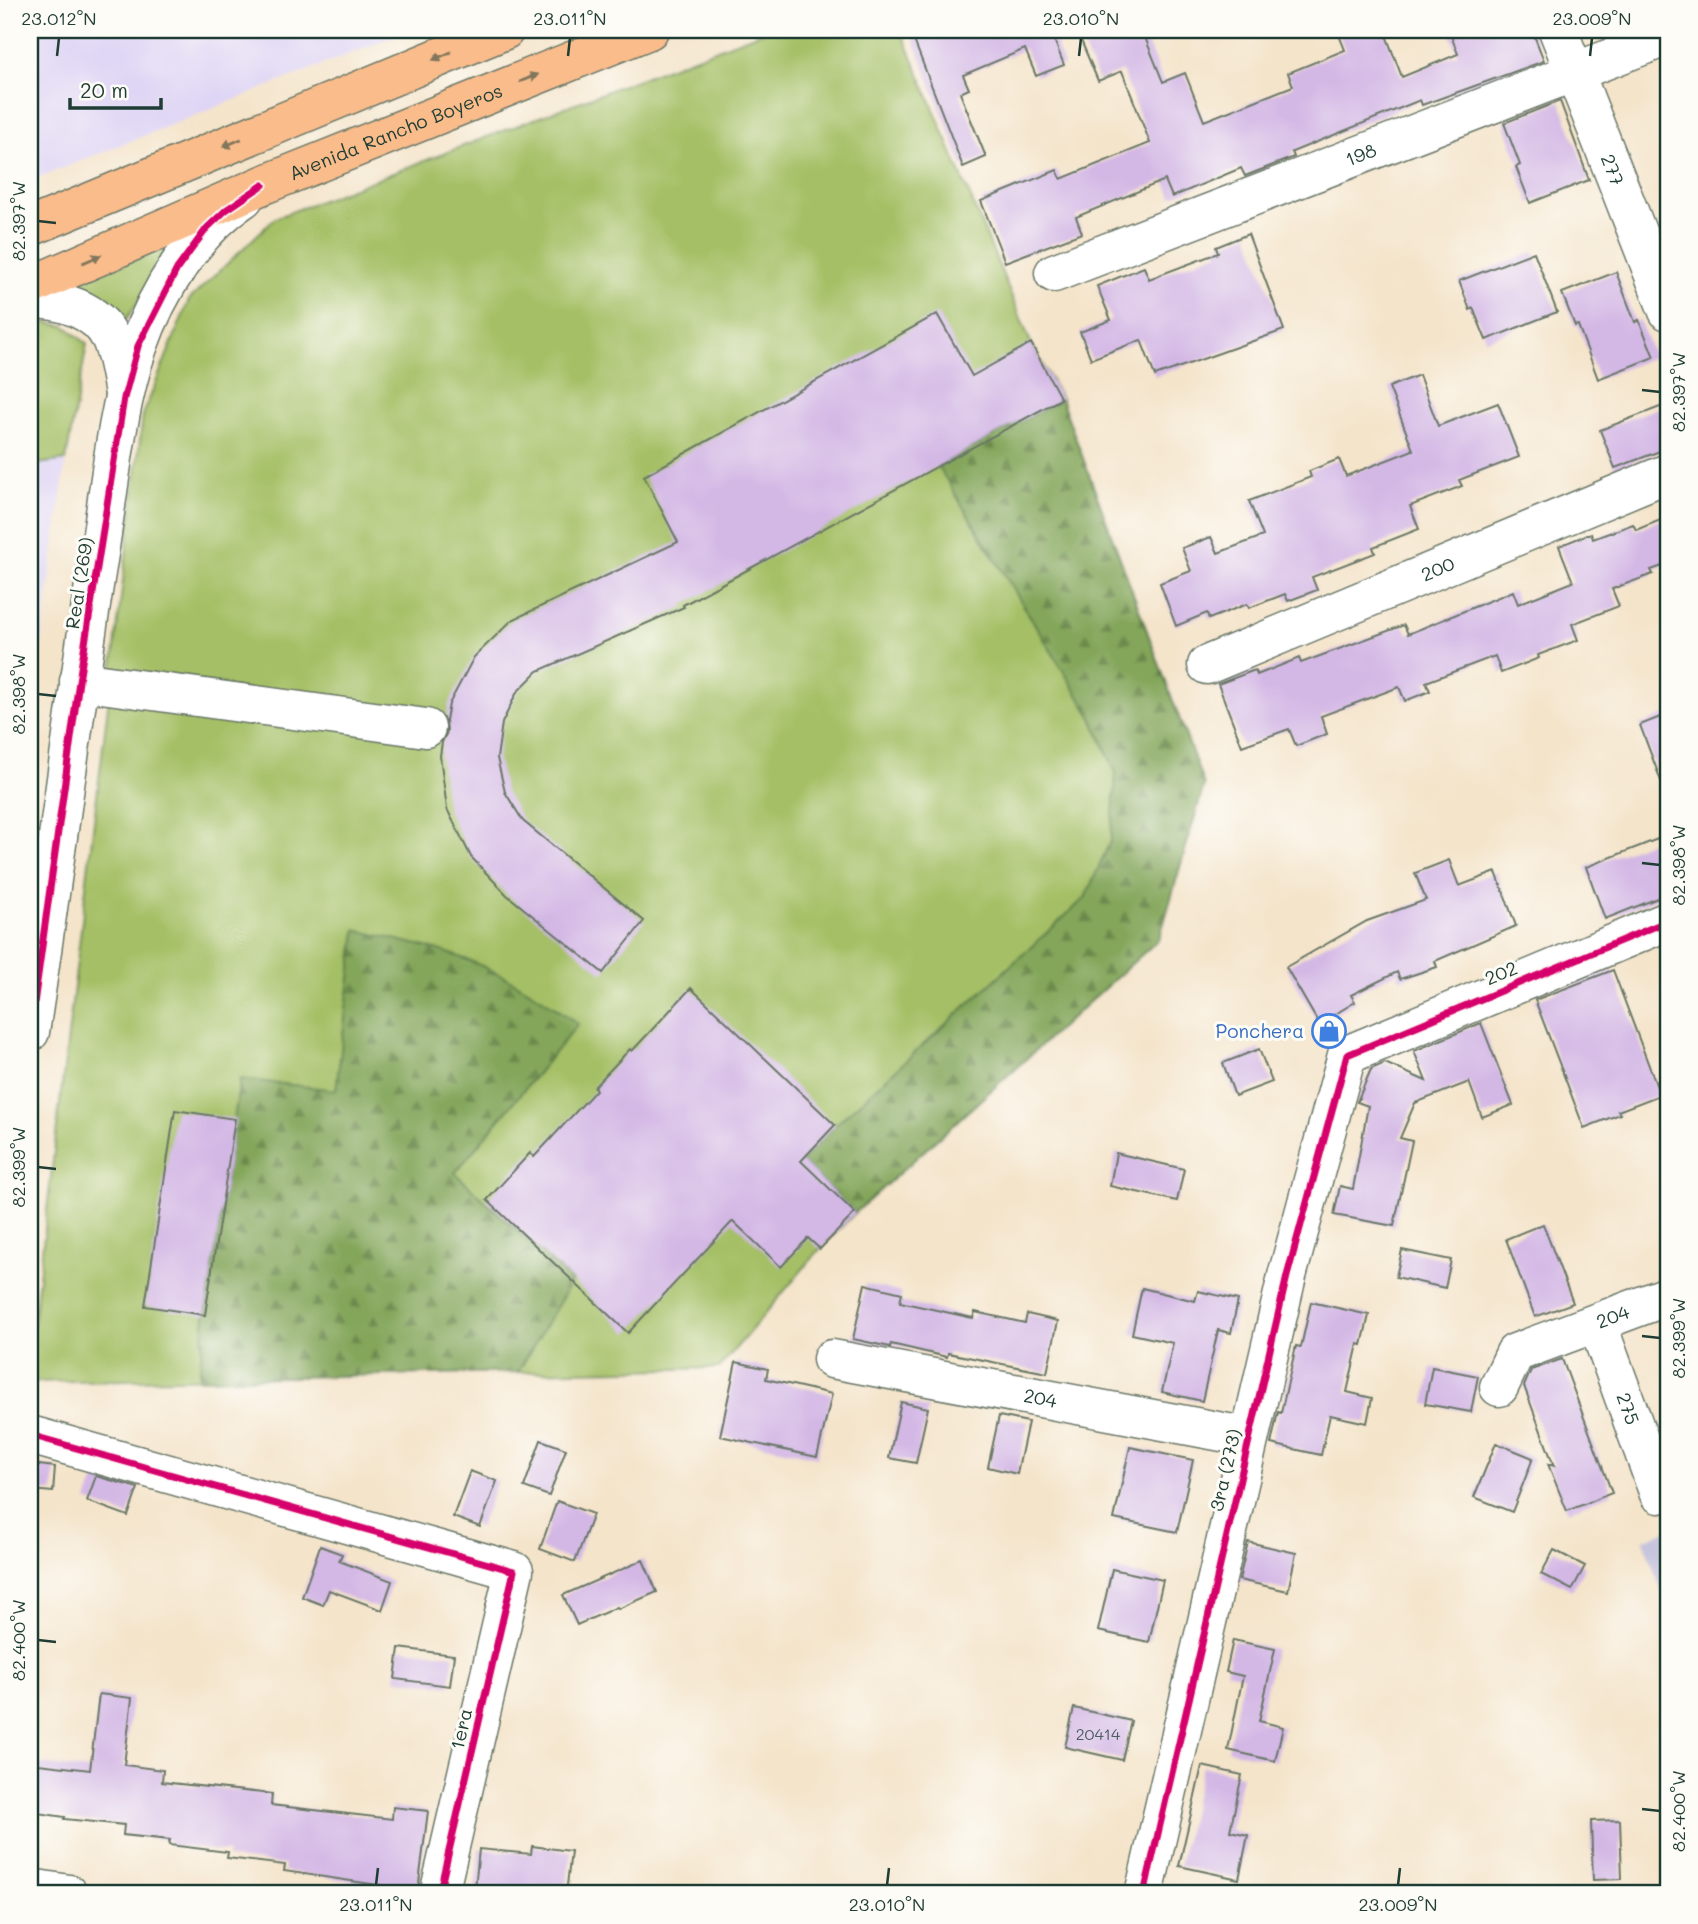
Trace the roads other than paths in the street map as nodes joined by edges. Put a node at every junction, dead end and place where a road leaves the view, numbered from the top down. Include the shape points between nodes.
1 (505, 30) edge
2 (649, 30) edge
3 (1558, 30) edge
4 (1668, 36) edge
5 (1575, 73) junction
6 (263, 185) junction
7 (30, 227) edge
8 (1054, 273) dead end
9 (30, 286) edge
10 (30, 299) edge
11 (1668, 311) edge
12 (124, 398) junction
13 (1668, 473) edge
14 (1207, 665) dead end
15 (79, 681) junction
16 (426, 728) dead end
17 (41, 883) edge
18 (1668, 921) edge
19 (30, 1032) edge
20 (1347, 1055) joint
21 (1668, 1296) edge
22 (1597, 1323) junction
23 (832, 1359) dead end
24 (1499, 1387) dead end
25 (30, 1434) edge
26 (1249, 1437) junction
27 (1659, 1494) dead end
28 (30, 1888) edge
29 (69, 1894) edge
30 (439, 1894) edge
31 (1144, 1894) edge

1 -> 7 highway
6 -> 2 highway, Avenida Rancho Boyeros
3 - 5 street, 277
4 - 5 street, 198
5 - 8 street, 198
5 - 11 street, 277
9 -> 6 highway, Avenida Rancho Boyeros
6 - 12 street, Real (269) via 206,228 177,269 138,346
10 - 12 street, Real (269) via 68,304 92,317 110,338
12 - 15 street, Real (269)
13 - 14 street, 200
15 - 16 street
15 - 17 street, Real (269)
17 - 19 street, Real (269)
18 - 20 street, 202
20 - 26 street, 3ra (273)
21 - 22 street, 204
22 - 24 street, 204 via 1515,1353
22 - 27 street, 275
23 - 26 street, 204
25 - 30 street, 1era via 514,1571
26 - 31 street, 3ra (273)
28 - 29 street

